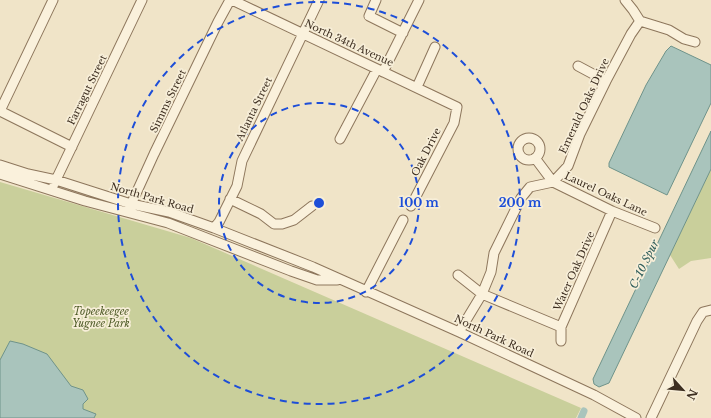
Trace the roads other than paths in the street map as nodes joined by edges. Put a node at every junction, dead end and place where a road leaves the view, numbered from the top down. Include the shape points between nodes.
1 (53, 0) edge
2 (142, 0) edge
3 (231, 0) edge
4 (319, 0) edge
5 (376, 0) edge
6 (420, 0) edge
7 (625, 0) edge
8 (640, 21) junction
9 (403, 33) junction
10 (302, 34) junction
11 (695, 42) dead end
12 (435, 46) dead end
13 (578, 66) dead end
14 (380, 70) junction
15 (606, 81) junction
16 (417, 88) junction
17 (457, 107) joint
18 (0, 111) edge
19 (340, 139) dead end
20 (72, 147) junction
21 (536, 158) dead end
22 (0, 165) edge
23 (0, 174) edge
24 (56, 180) junction
25 (553, 182) junction
26 (51, 190) junction
27 (230, 199) junction
28 (312, 206) dead end
29 (411, 206) dead end
30 (130, 208) junction
31 (612, 211) junction
32 (403, 220) dead end
33 (214, 228) junction
34 (655, 228) dead end
35 (458, 275) dead end
36 (340, 280) junction
37 (366, 292) junction
38 (482, 294) junction
39 (707, 311) edge
40 (561, 327) junction
41 (459, 332) junction
42 (561, 341) dead end
43 (636, 418) edge
44 (651, 418) edge

1 - 18 street
2 - 20 street, Farragut Street
3 - 10 street, North 34th Avenue
3 - 30 street, Simms Street
4 - 10 street, Atlanta Street
5 - 9 street via 369,16
6 - 9 street
7 - 8 street
8 - 11 street
8 - 15 street, Emerald Oaks Drive
9 - 14 street
10 - 14 street, North 34th Avenue
10 - 27 street, Atlanta Street via 242,161 237,186
12 - 16 street
13 - 15 street
14 - 16 street, North 34th Avenue
14 - 19 street
15 - 25 street, Emerald Oaks Drive via 580,134 568,166
16 - 17 street, North 34th Avenue
17 - 29 street, Oak Drive via 454,122
18 - 20 street
20 - 24 street, Farragut Street
21 - 25 street, Laurel Oaks Lane
22 - 24 street, North Park Road
23 - 26 street, North Park Road
24 - 26 street, Farragut Street
24 - 30 street, North Park Road
25 - 31 street, Laurel Oaks Lane
25 - 38 street via 530,187 521,198 494,253 491,272
26 - 30 street, North Park Road
27 - 28 street via 261,214 274,224 294,220
27 - 33 street, Atlanta Street via 220,222
30 - 33 street, North Park Road via 169,212
30 - 36 street, North Park Road via 317,280
31 - 34 street, Laurel Oaks Lane
31 - 40 street, Water Oak Drive
32 - 37 street
33 - 36 street, North Park Road
35 - 38 street
36 - 37 street, North Park Road
37 - 41 street, North Park Road
38 - 40 street
38 - 41 street
39 - 44 street via 697,321
40 - 42 street, Water Oak Drive
41 - 43 street, North Park Road via 594,395

